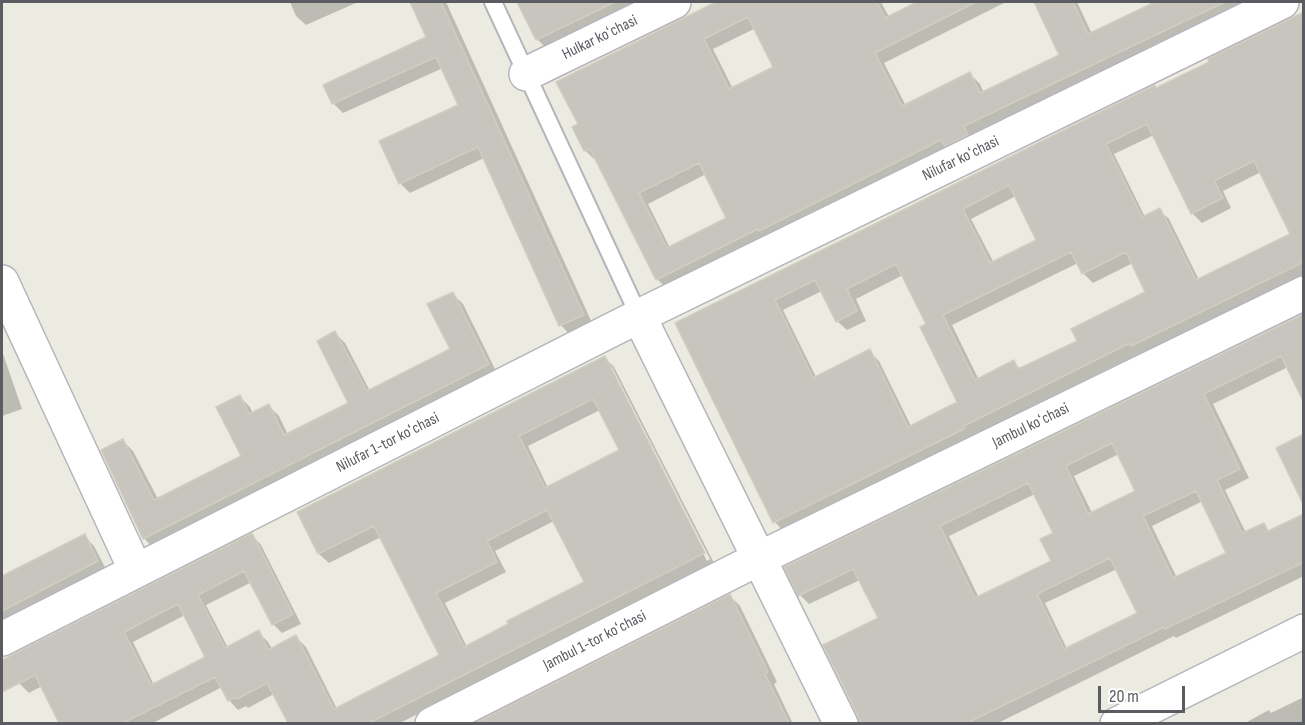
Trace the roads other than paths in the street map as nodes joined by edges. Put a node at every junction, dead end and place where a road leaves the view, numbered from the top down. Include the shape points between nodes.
1 (493, 2) edge
2 (674, 2) edge
3 (1282, 2) edge
4 (526, 74) junction
5 (2, 282) edge
6 (1304, 293) edge
7 (639, 316) junction
8 (758, 559) junction
9 (136, 571) junction
10 (1304, 631) edge
11 (2, 639) edge
12 (432, 723) edge
13 (841, 723) edge
14 (1117, 723) edge

1 - 4 lane
2 - 4 street, Hulkar koʻchasi
3 - 7 street, Nilufar koʻchasi
4 - 7 lane
5 - 9 street
6 - 8 street, Jambul koʻchasi
7 - 8 street
7 - 9 street, Nilufar 1-tor koʻchasi
8 - 12 street, Jambul 1-tor koʻchasi
8 - 13 street
9 - 11 street, Nilufar 1-tor koʻchasi
10 - 14 street

